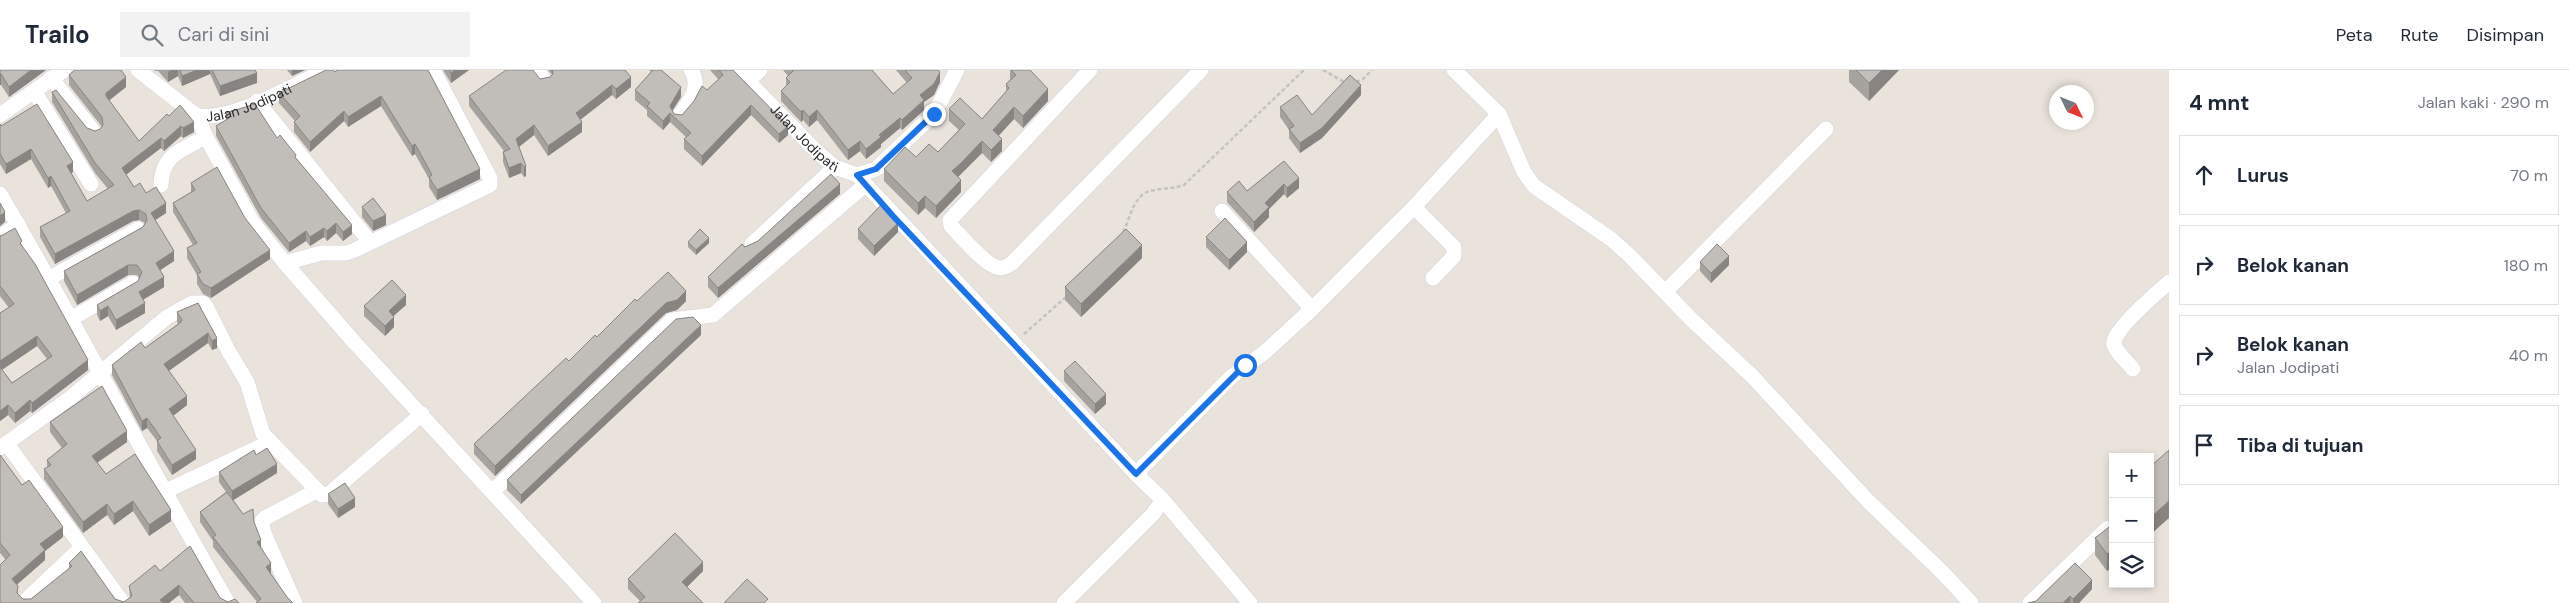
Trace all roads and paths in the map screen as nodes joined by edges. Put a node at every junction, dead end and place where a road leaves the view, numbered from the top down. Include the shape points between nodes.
1 (138, 70) edge
2 (326, 70) edge
3 (433, 70) edge
4 (691, 70) edge
5 (737, 70) edge
6 (760, 70) edge
7 (957, 70) edge
8 (1090, 70) edge
9 (1201, 70) edge
10 (1304, 70) edge
11 (1323, 70) edge
12 (1372, 70) edge
13 (1454, 70) edge
14 (57, 74) edge
15 (748, 82) junction
16 (34, 91) junction
17 (257, 101) junction
18 (1499, 114) junction
19 (0, 115) edge
20 (197, 116) junction
21 (679, 116) edge
22 (1826, 129) dead end
23 (94, 132) edge
24 (206, 137) junction
25 (835, 167) junction
26 (861, 180) junction
27 (91, 184) dead end
28 (161, 185) dead end
29 (0, 194) edge
30 (1414, 207) junction
31 (1222, 211) dead end
32 (18, 224) junction
33 (138, 229) edge
34 (1121, 235) edge
35 (0, 237) edge
36 (370, 242) junction
37 (752, 244) edge
38 (286, 262) junction
39 (1433, 278) dead end
40 (48, 279) junction
41 (2169, 282) edge
42 (133, 283) edge
43 (1665, 292) junction
44 (1068, 295) edge
45 (1312, 309) junction
46 (71, 318) junction
47 (1013, 343) junction
48 (2133, 369) dead end
49 (100, 374) junction
50 (422, 414) junction
51 (270, 442) junction
52 (3, 446) edge
53 (1136, 474) junction
54 (316, 491) junction
55 (492, 491) junction
56 (166, 492) junction
57 (1163, 500) junction
58 (2109, 526) edge
59 (81, 548) junction
60 (26, 600) edge
61 (123, 603) edge
62 (228, 603) edge
63 (295, 603) edge
64 (594, 603) edge
65 (1064, 603) edge
66 (1250, 603) edge
67 (1971, 603) edge
68 (2030, 603) edge

1 - 20 street
2 - 17 street, Jalan Jodipati
3 - 36 street via 491,184
4 - 21 street via 696,78 695,91
5 - 15 street, Jalan Jodipati
6 - 15 street
7 - 26 street, Jalan Jodipati via 934,114
8 - 9 street via 950,220 951,226 996,267 1012,263
10 - 34 path via 1184,184 1142,195
11 - 12 path via 1355,83
13 - 18 street
14 - 16 street
14 - 23 street
15 - 25 street, Jalan Jodipati
16 - 19 street
16 - 27 street
17 - 20 street, Jalan Jodipati via 217,116
17 - 36 street
18 - 30 street
18 - 43 street via 1524,172 1534,186 1611,239
20 - 24 street
22 - 43 street
24 - 28 street via 170,158 163,168
24 - 38 street via 253,223
25 - 26 street, Jalan Jodipati
25 - 37 street
26 - 47 street
26 - 55 street via 714,315 672,320
29 - 32 street
30 - 39 street via 1455,249 1454,256
30 - 45 street
31 - 45 street
32 - 35 street
32 - 40 street
33 - 40 street
36 - 38 street via 346,253 321,253
38 - 50 street via 355,343
40 - 46 street
41 - 48 street via 2125,323 2115,337 2115,346
42 - 46 street
43 - 67 street via 1752,376 1868,501
44 - 47 path
45 - 53 street via 1265,352 1231,376
46 - 49 street
47 - 53 street
49 - 51 street via 174,312 192,302 203,303 247,382 259,428
49 - 52 street
49 - 56 street
50 - 54 street via 329,494 322,495
50 - 55 street
51 - 54 street
51 - 56 street
52 - 59 street
53 - 57 street
54 - 63 street via 262,521 263,532
55 - 64 street
56 - 62 street
57 - 65 street
57 - 66 street
58 - 68 street
59 - 60 street
59 - 61 street

